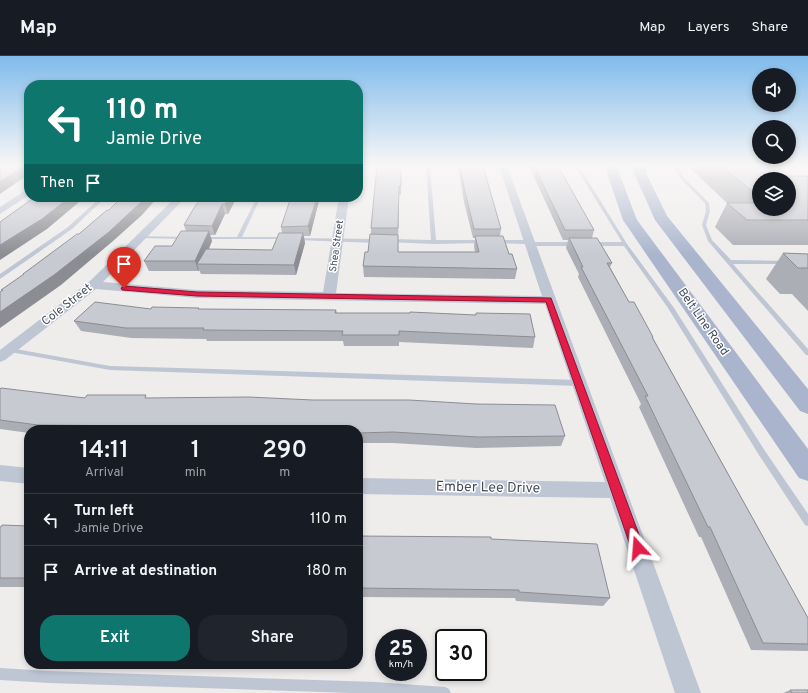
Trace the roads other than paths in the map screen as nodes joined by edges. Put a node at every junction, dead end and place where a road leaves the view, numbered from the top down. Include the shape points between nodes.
1 (22, 196) edge
2 (430, 196) edge
3 (512, 196) edge
4 (595, 196) edge
5 (621, 196) edge
6 (650, 196) edge
7 (700, 196) edge
8 (99, 202) edge
9 (176, 202) edge
10 (257, 202) edge
11 (343, 202) edge
12 (0, 211) edge
13 (140, 237) junction
14 (239, 238) junction
15 (339, 241) junction
16 (434, 242) junction
17 (529, 243) junction
18 (625, 244) junction
19 (730, 262) junction
20 (793, 262) edge
21 (0, 277) edge
22 (93, 285) junction
23 (329, 296) junction
24 (549, 300) junction
25 (808, 353) edge
26 (5, 354) edge
27 (578, 382) junction
28 (808, 405) edge
29 (808, 470) edge
30 (0, 473) edge
31 (24, 475) edge
32 (363, 486) edge
33 (617, 490) junction
34 (808, 522) edge
35 (0, 674) edge
36 (444, 693) edge
37 (688, 693) edge

1 - 12 street
2 - 16 lane
3 - 17 street
4 - 18 lane
5 - 29 main road, Belt Line Road via 630,220
6 - 28 main road via 660,217
7 - 19 lane via 707,203 708,211 704,225 710,240
8 - 21 lane via 70,228
9 - 13 street, Cole Street
10 - 14 lane
11 - 15 street, Shea Street
13 - 14 lane
13 - 22 street, Cole Street
14 - 15 lane
15 - 16 lane
15 - 23 street, Shea Street
16 - 17 lane
17 - 18 lane
17 - 24 street
18 - 34 lane via 671,308
19 - 20 lane
19 - 25 lane
22 - 23 street via 197,294
22 - 26 street, Cole Street
23 - 24 street
24 - 27 street
26 - 27 lane via 110,368
27 - 33 street
30 - 31 street
32 - 33 street, Ember Lee Drive
33 - 37 street
35 - 36 lane via 376,688

